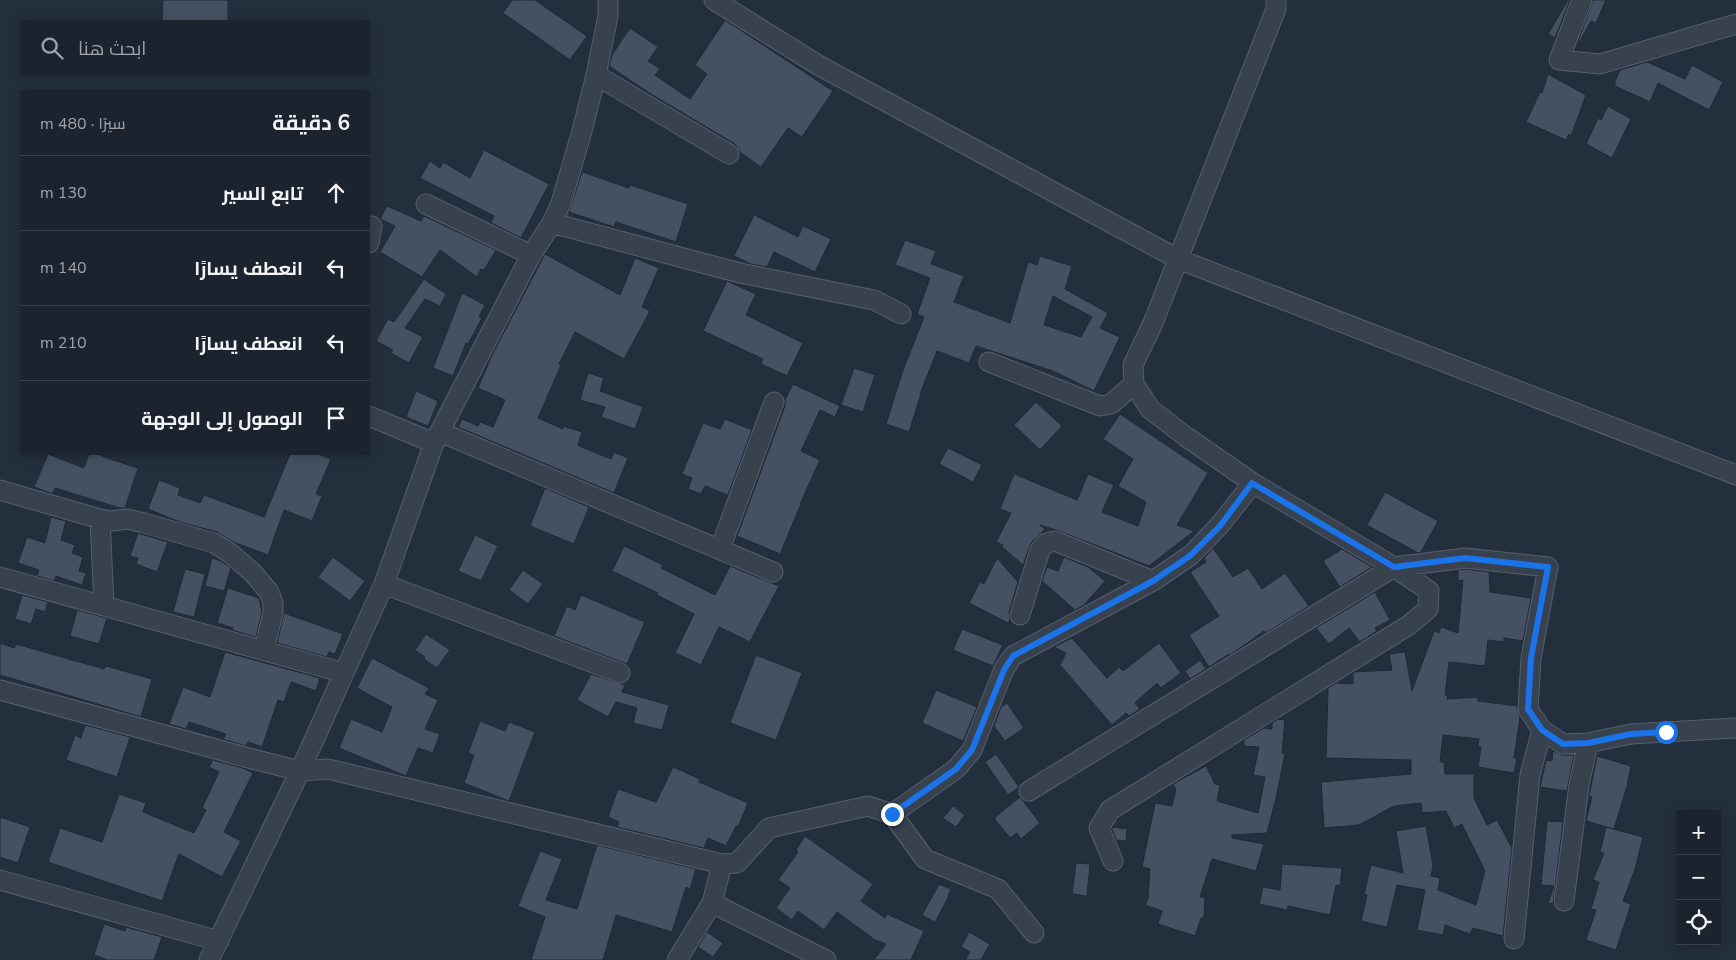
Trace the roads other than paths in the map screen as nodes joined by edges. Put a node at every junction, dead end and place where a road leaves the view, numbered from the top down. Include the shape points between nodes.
1 (608, 0) edge
2 (714, 0) edge
3 (1276, 0) edge
4 (1582, 0) edge
5 (1736, 24) edge
6 (596, 74) junction
7 (729, 154) dead end
8 (426, 204) dead end
9 (552, 223) junction
10 (531, 255) junction
11 (1178, 259) junction
12 (901, 314) dead end
13 (989, 362) dead end
14 (1134, 384) junction
15 (774, 402) dead end
16 (370, 416) edge
17 (437, 438) junction
18 (1736, 475) edge
19 (1252, 483) junction
20 (0, 490) edge
21 (100, 519) junction
22 (720, 549) junction
23 (1394, 567) junction
24 (773, 572) dead end
25 (0, 577) edge
26 (1153, 581) junction
27 (384, 584) junction
28 (104, 606) junction
29 (1020, 615) dead end
30 (264, 650) junction
31 (344, 673) junction
32 (620, 673) dead end
33 (0, 690) edge
34 (1736, 728) edge
35 (1542, 730) junction
36 (1588, 743) junction
37 (300, 771) junction
38 (1030, 791) dead end
39 (892, 814) junction
40 (1113, 860) dead end
41 (722, 864) junction
42 (0, 880) edge
43 (1564, 901) dead end
44 (712, 903) junction
45 (1034, 933) dead end
46 (1514, 939) dead end
47 (219, 941) junction
48 (209, 960) edge
49 (677, 960) edge
50 (826, 960) edge

1 - 6 street via 608,16
2 - 11 street via 818,65
3 - 11 street via 1276,9
4 - 5 street via 1559,60 1600,64
6 - 7 street
6 - 9 street via 561,204
8 - 10 street
9 - 10 street
9 - 12 street via 740,273 874,300
10 - 17 street
11 - 14 street via 1133,365
11 - 18 street
13 - 14 street via 1100,406 1111,404
14 - 19 street via 1150,409
15 - 22 street
16 - 17 street
17 - 22 street
17 - 27 street
19 - 23 street
19 - 26 street via 1220,526 1191,555
20 - 21 street
21 - 28 street
21 - 30 street via 144,523 214,544 230,553 269,592 273,613
22 - 24 street
23 - 35 street via 1465,558 1548,567 1531,658 1528,709
23 - 38 street
23 - 40 street via 1430,591 1428,610 1110,810 1099,828
25 - 28 street
26 - 29 street via 1055,541 1046,542 1040,550
26 - 39 street via 1013,656 1004,670 972,750 956,769
27 - 31 street
27 - 32 street
28 - 30 street
30 - 31 street
31 - 37 street
33 - 37 street
34 - 36 street via 1631,734
35 - 36 street via 1563,744
35 - 46 street via 1530,775
36 - 43 street via 1579,785
37 - 41 street via 328,769
37 - 47 street
39 - 41 street via 868,806 769,828 737,863
39 - 45 street via 925,859 998,889
41 - 44 street
42 - 47 street
44 - 49 street
44 - 50 street
47 - 48 street

